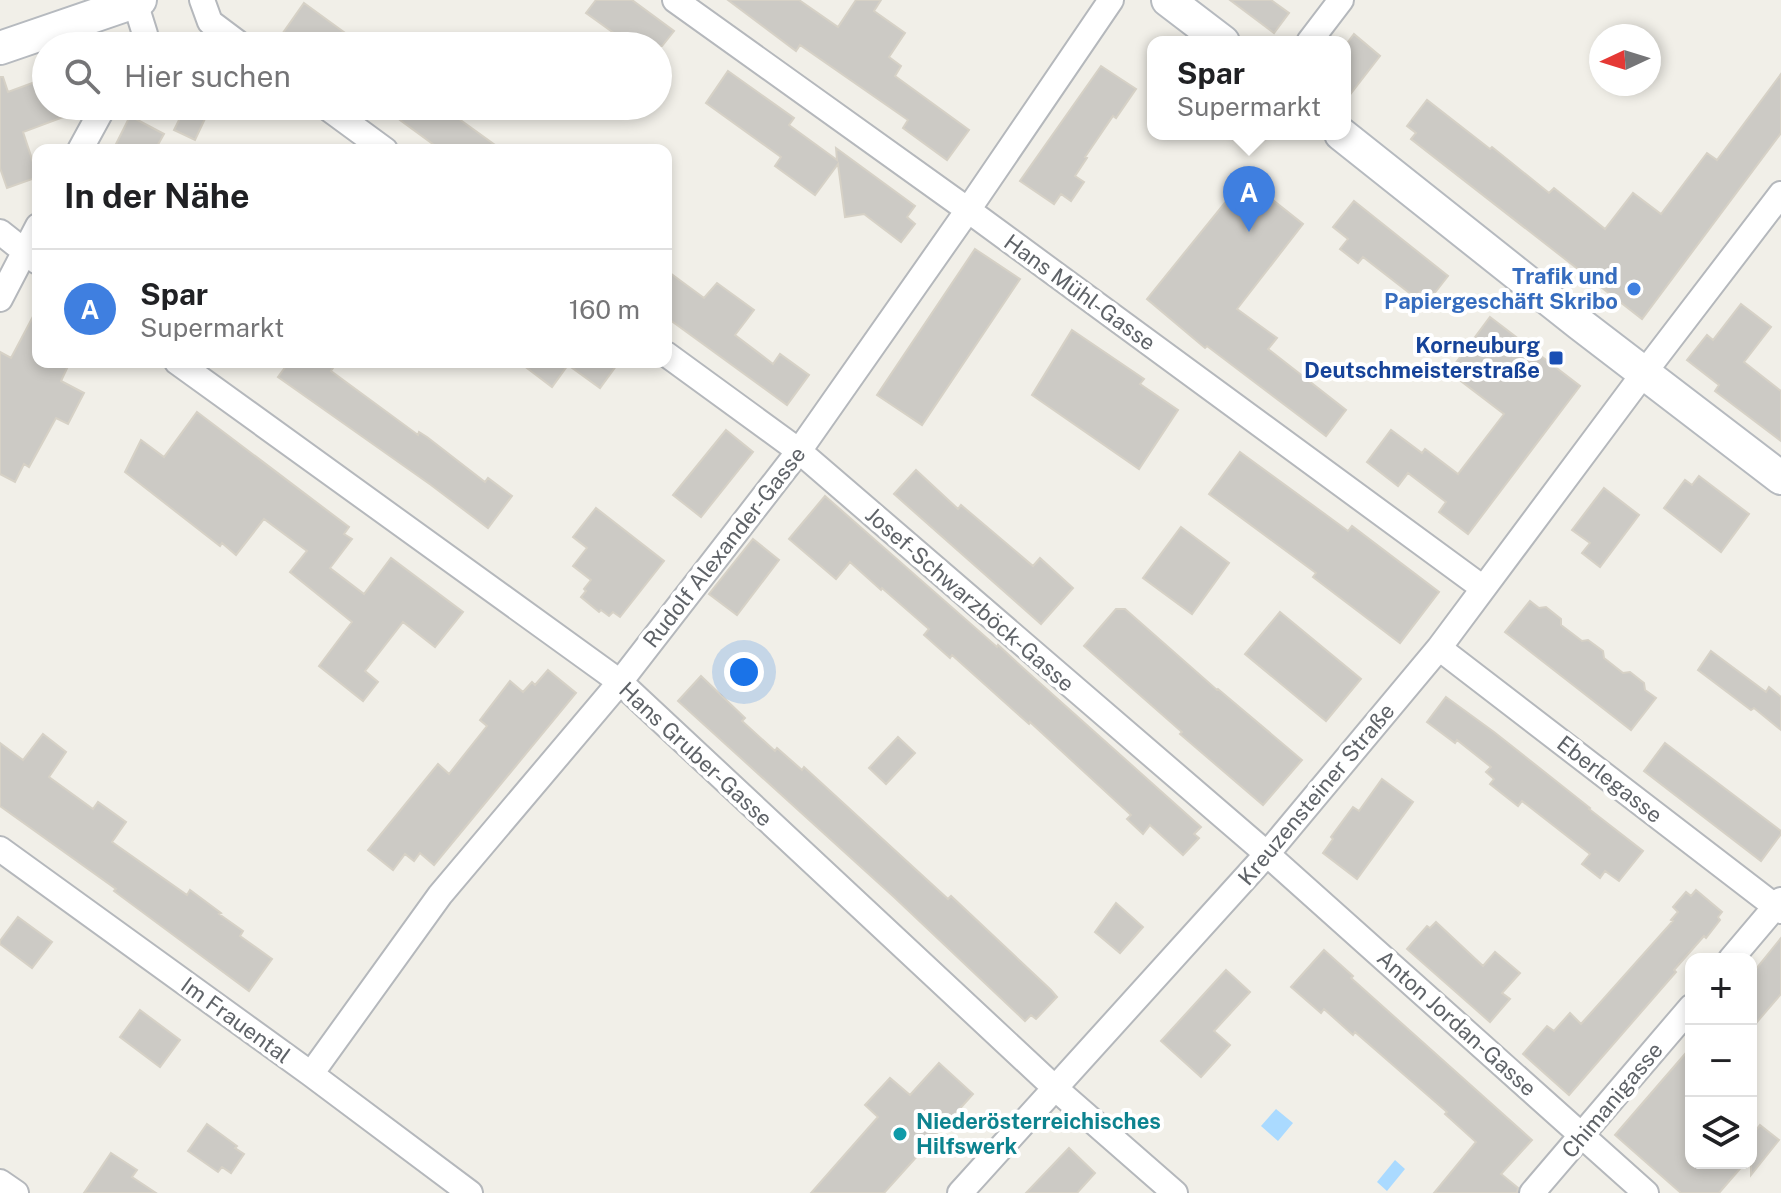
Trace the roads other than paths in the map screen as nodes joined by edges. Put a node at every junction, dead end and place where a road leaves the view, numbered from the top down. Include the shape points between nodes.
1 (202, 0) edge
2 (675, 0) edge
3 (1111, 0) edge
4 (1168, 0) edge
5 (1341, 0) edge
6 (138, 1) edge
7 (47, 32) edge
8 (145, 32) edge
9 (223, 32) edge
10 (1215, 36) edge
11 (1314, 36) edge
12 (32, 37) edge
13 (0, 48) edge
14 (96, 120) edge
15 (344, 120) edge
16 (1349, 140) edge
17 (83, 144) edge
18 (377, 144) edge
19 (1781, 194) edge
20 (968, 210) junction
21 (0, 232) edge
22 (31, 256) edge
23 (0, 299) edge
24 (672, 358) edge
25 (185, 368) edge
26 (1644, 373) junction
27 (799, 451) junction
28 (1781, 478) edge
29 (1483, 588) junction
30 (1439, 648) junction
31 (620, 682) junction
32 (0, 849) edge
33 (1267, 854) junction
34 (1779, 906) edge
35 (1736, 953) edge
36 (1685, 1014) edge
37 (311, 1074) junction
38 (1056, 1089) junction
39 (1583, 1135) junction
40 (0, 1182) edge
41 (16, 1193) edge
42 (470, 1193) edge
43 (960, 1193) edge
44 (1175, 1193) edge
45 (1532, 1193) edge
46 (1646, 1193) edge

1 - 9 street via 210,22
2 - 20 street, Hans Mühl-Gasse
3 - 20 street, Rudolf Alexander-Gasse
4 - 10 main road
5 - 11 street
6 - 7 main road
6 - 8 street
12 - 13 main road
14 - 17 street
15 - 18 street
16 - 26 main road
19 - 26 street, Kreuzensteiner Straße
20 - 27 street, Rudolf Alexander-Gasse
20 - 29 street, Hans Mühl-Gasse
21 - 22 street
22 - 23 street
24 - 27 street, Josef-Schwarzböck-Gasse
25 - 31 street, Hans Gruber-Gasse
26 - 28 main road
26 - 29 street, Kreuzensteiner Straße
27 - 31 street, Rudolf Alexander-Gasse
27 - 33 street, Josef-Schwarzböck-Gasse
29 - 30 street, Kreuzensteiner Straße
30 - 33 street, Kreuzensteiner Straße
30 - 34 street, Eberlegasse
31 - 37 street, Rudolf Alexander-Gasse via 440,895
31 - 38 street, Hans Gruber-Gasse
32 - 37 street, Im Frauental
33 - 38 street, Kreuzensteiner Straße
33 - 39 street, Anton Jordan-Gasse
34 - 35 street
36 - 39 street, Chimanigasse
37 - 42 street, Im Frauental
38 - 43 street, Kreuzensteiner Straße
38 - 44 street, Hans Gruber-Gasse
39 - 45 street, Chimanigasse
39 - 46 street, Anton Jordan-Gasse
40 - 41 street

